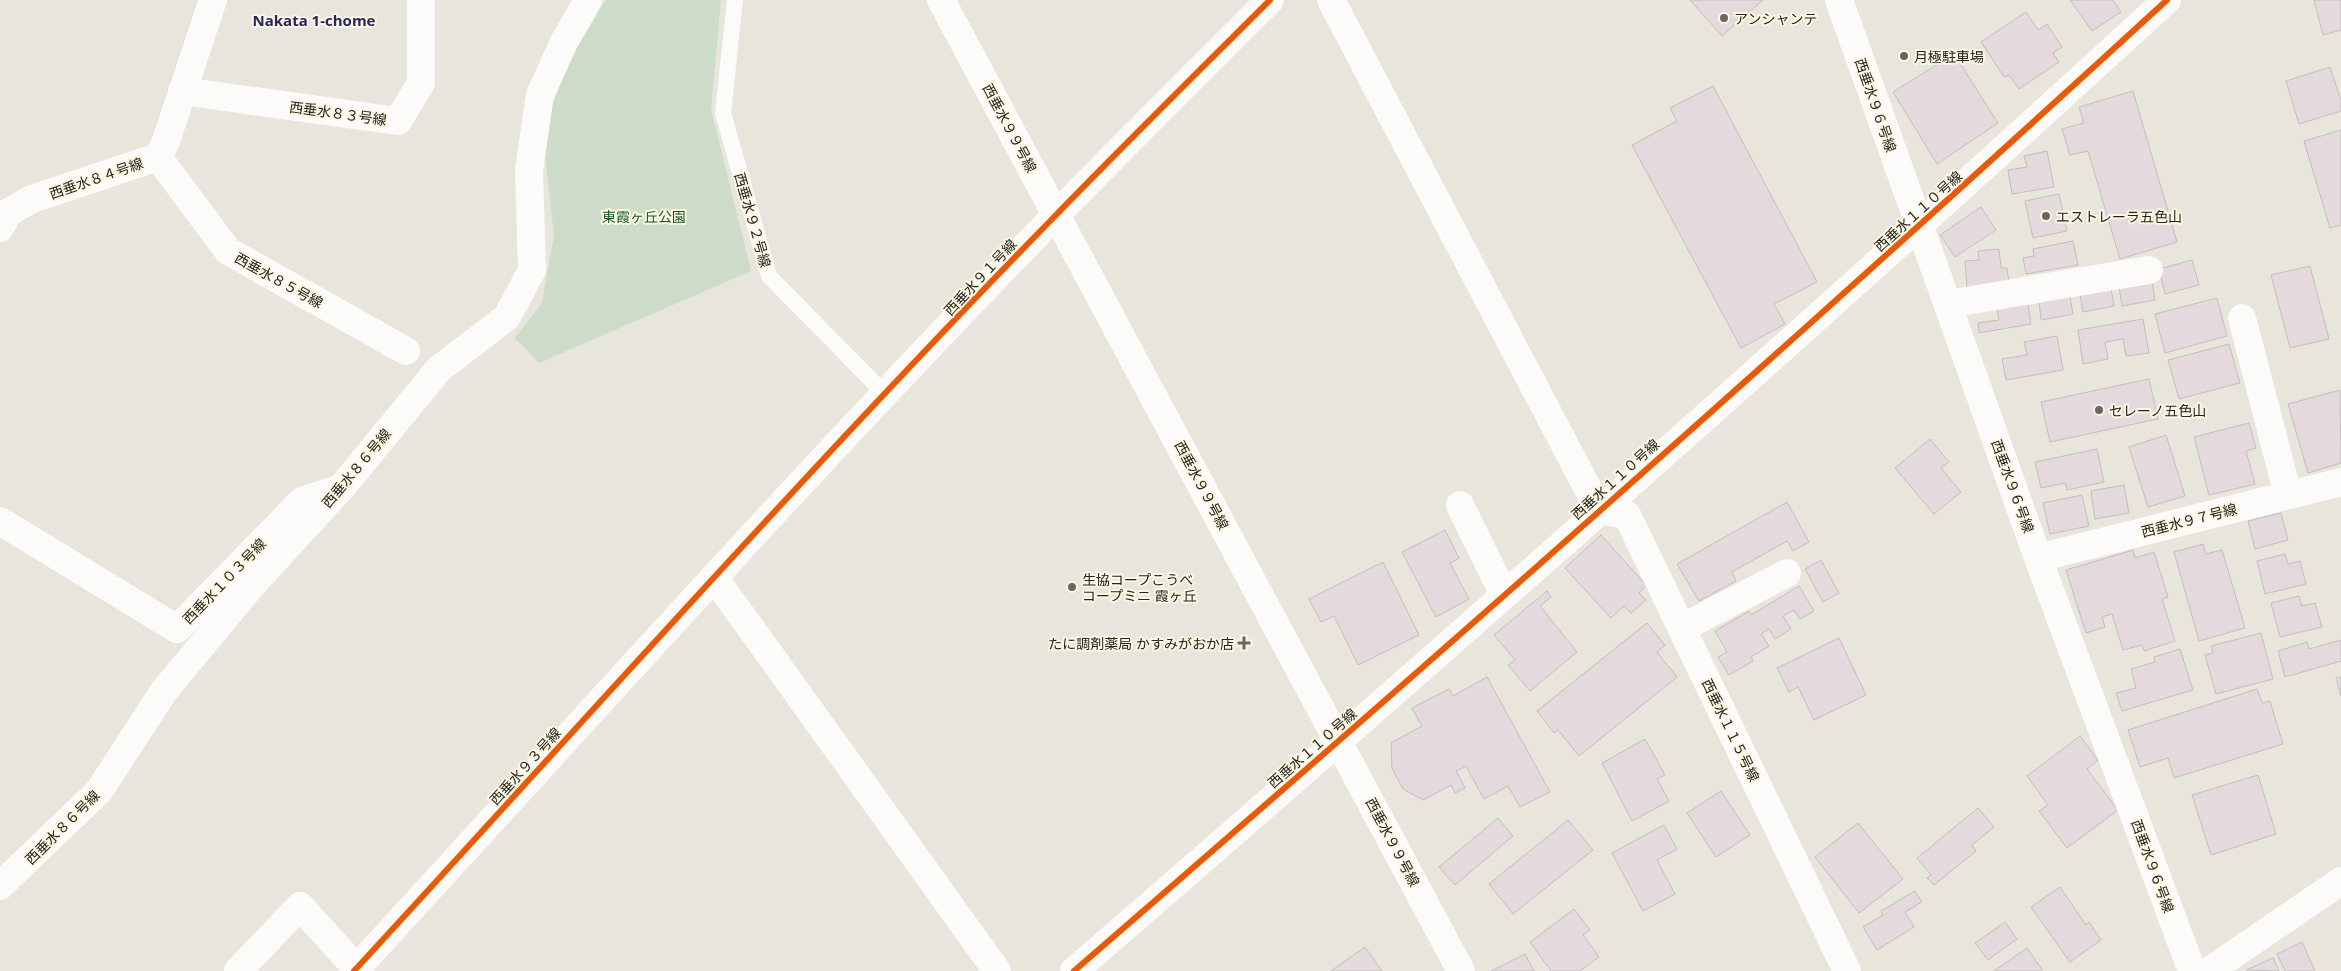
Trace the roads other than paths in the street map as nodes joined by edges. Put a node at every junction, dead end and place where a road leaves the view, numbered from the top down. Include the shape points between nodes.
1 (212, 0) edge
2 (421, 0) edge
3 (588, 0) edge
4 (736, 0) edge
5 (941, 0) edge
6 (1270, 0) edge
7 (1331, 0) edge
8 (1839, 0) edge
9 (2167, 0) edge
10 (182, 90) junction
11 (158, 157) junction
12 (1056, 214) junction
13 (1920, 226) junction
14 (0, 228) edge
15 (2149, 270) dead end
16 (1948, 304) junction
17 (2242, 318) dead end
18 (406, 351) dead end
19 (886, 395) junction
20 (2341, 482) edge
21 (342, 487) junction
22 (2288, 495) junction
23 (1460, 505) dead end
24 (1599, 510) junction
25 (0, 521) edge
26 (2038, 558) junction
27 (1787, 574) dead end
28 (714, 577) junction
29 (1504, 594) junction
30 (1682, 628) junction
31 (1340, 742) junction
32 (2341, 881) edge
33 (0, 886) edge
34 (357, 970) edge
35 (238, 971) edge
36 (997, 971) edge
37 (1074, 971) edge
38 (1461, 971) edge
39 (1847, 971) edge
40 (2192, 971) edge
41 (2209, 971) edge

1 - 10 street, 西垂水８４号線
2 - 10 street, 西垂水８３号線 via 420,83 398,121
3 - 21 street, 西垂水８６号線 via 540,95 529,170 532,270 507,317 439,369
4 - 19 lane, 西垂水９２号線 via 723,113 769,276
5 - 12 street, 西垂水９９号線
6 - 12 street, 西垂水９１号線
7 - 24 street
8 - 13 street, 西垂水９６号線
9 - 13 street, 西垂水１１０号線
10 - 11 street, 西垂水８４号線
11 - 14 street, 西垂水８４号線 via 32,199 9,212
11 - 18 street, 西垂水８５号線 via 228,251
12 - 19 street, 西垂水９１号線
12 - 31 street, 西垂水９９号線
13 - 16 street, 西垂水９６号線
13 - 24 street, 西垂水１１０号線
15 - 16 street
16 - 26 street, 西垂水９６号線
17 - 22 street
19 - 28 street, 西垂水９１号線
20 - 22 street, 西垂水９７号線
21 - 25 street, 西垂水１０３号線 via 302,501 177,629
21 - 33 street, 西垂水８６号線 via 252,585 164,691 99,791
22 - 26 street, 西垂水９７号線
23 - 29 street
24 - 29 street, 西垂水１１０号線
24 - 30 street, 西垂水１１５号線 via 1627,515
26 - 40 street, 西垂水９６号線
27 - 30 street
28 - 34 street, 西垂水９３号線
28 - 36 street
29 - 31 street, 西垂水１１０号線
30 - 39 street, 西垂水１１５号線
31 - 37 street, 西垂水１１０号線
31 - 38 street, 西垂水９９号線
32 - 41 street
34 - 35 street via 300,906

